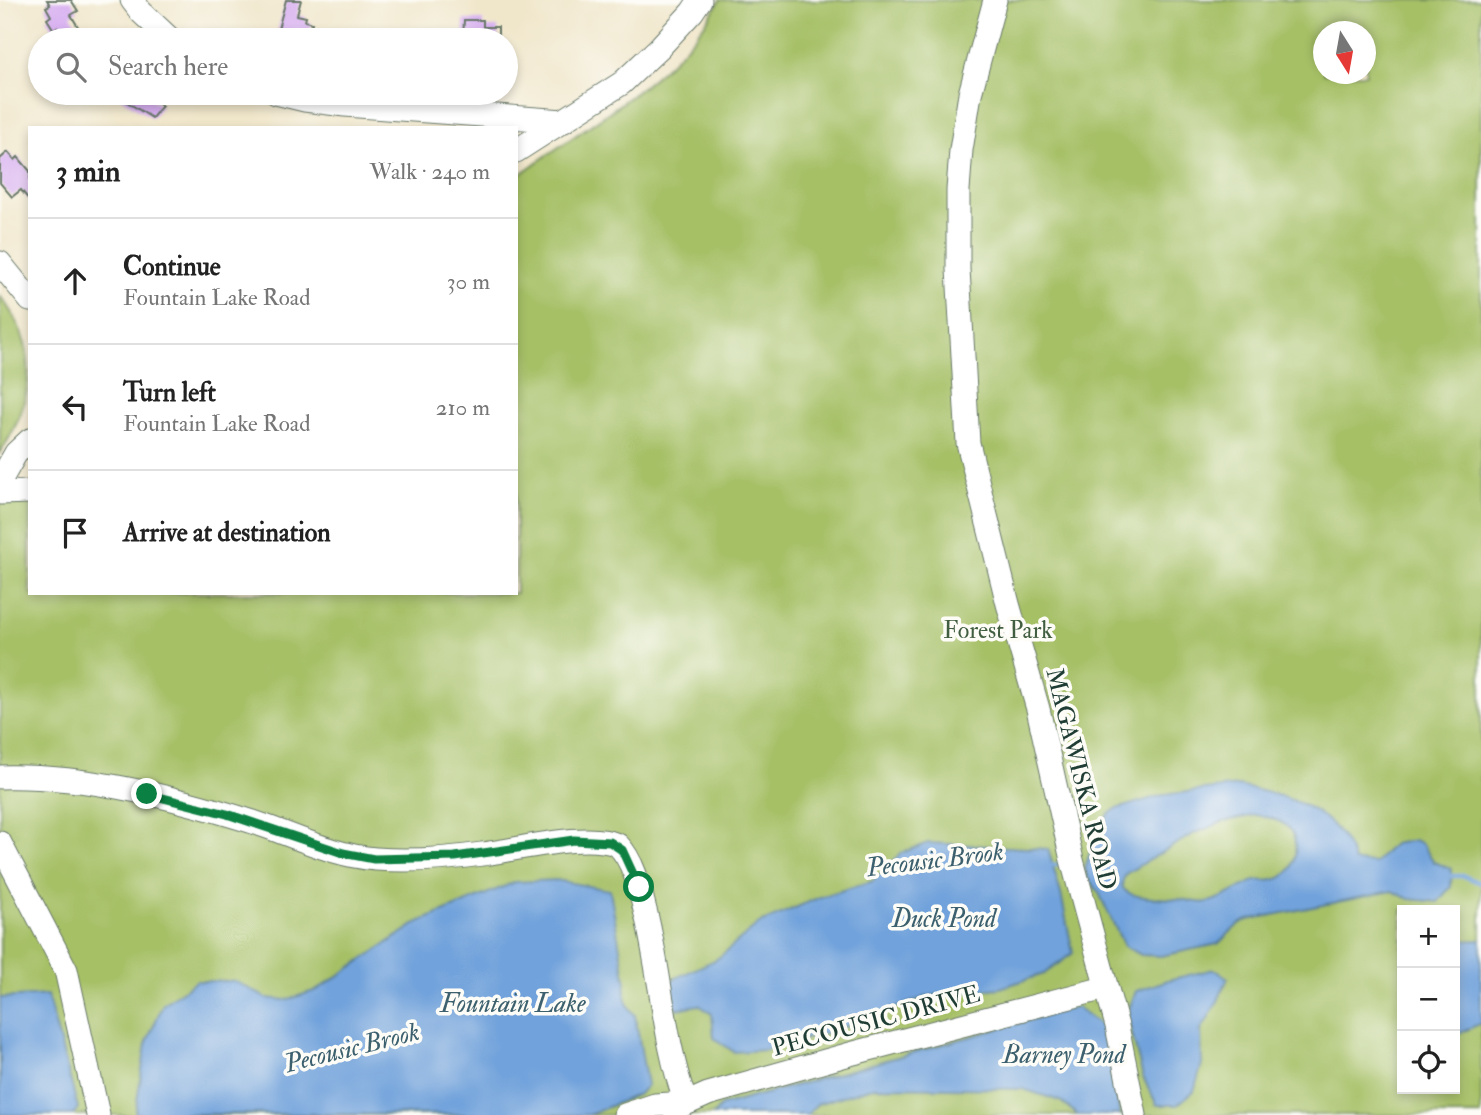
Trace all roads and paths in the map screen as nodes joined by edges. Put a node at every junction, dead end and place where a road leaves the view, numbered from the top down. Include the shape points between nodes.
1 (132, 0) edge
2 (700, 0) edge
3 (995, 0) edge
4 (158, 28) edge
5 (339, 105) edge
6 (463, 121) edge
7 (564, 121) junction
8 (518, 150) edge
9 (0, 263) edge
10 (28, 298) edge
11 (28, 442) edge
12 (0, 481) edge
13 (28, 492) edge
14 (0, 494) edge
15 (0, 778) edge
16 (0, 843) edge
17 (1105, 988) junction
18 (685, 1103) junction
19 (98, 1115) edge
20 (625, 1115) edge
21 (663, 1115) edge
22 (1135, 1115) edge

1 - 4 street
2 - 7 street via 622,83
3 - 17 street, MAGAWISKA ROAD via 970,94 958,190 968,443
5 - 6 street
6 - 7 street
7 - 8 street
9 - 10 street
11 - 12 street
13 - 14 street
15 - 18 street via 55,779 126,789 374,859 455,857 574,840 618,845 635,874 643,901
16 - 19 street via 66,970
17 - 18 street, PECOUSIC DRIVE via 898,1041
17 - 22 street, MAGAWISKA ROAD
18 - 20 street via 655,1105
18 - 21 street, PECOUSIC DRIVE

